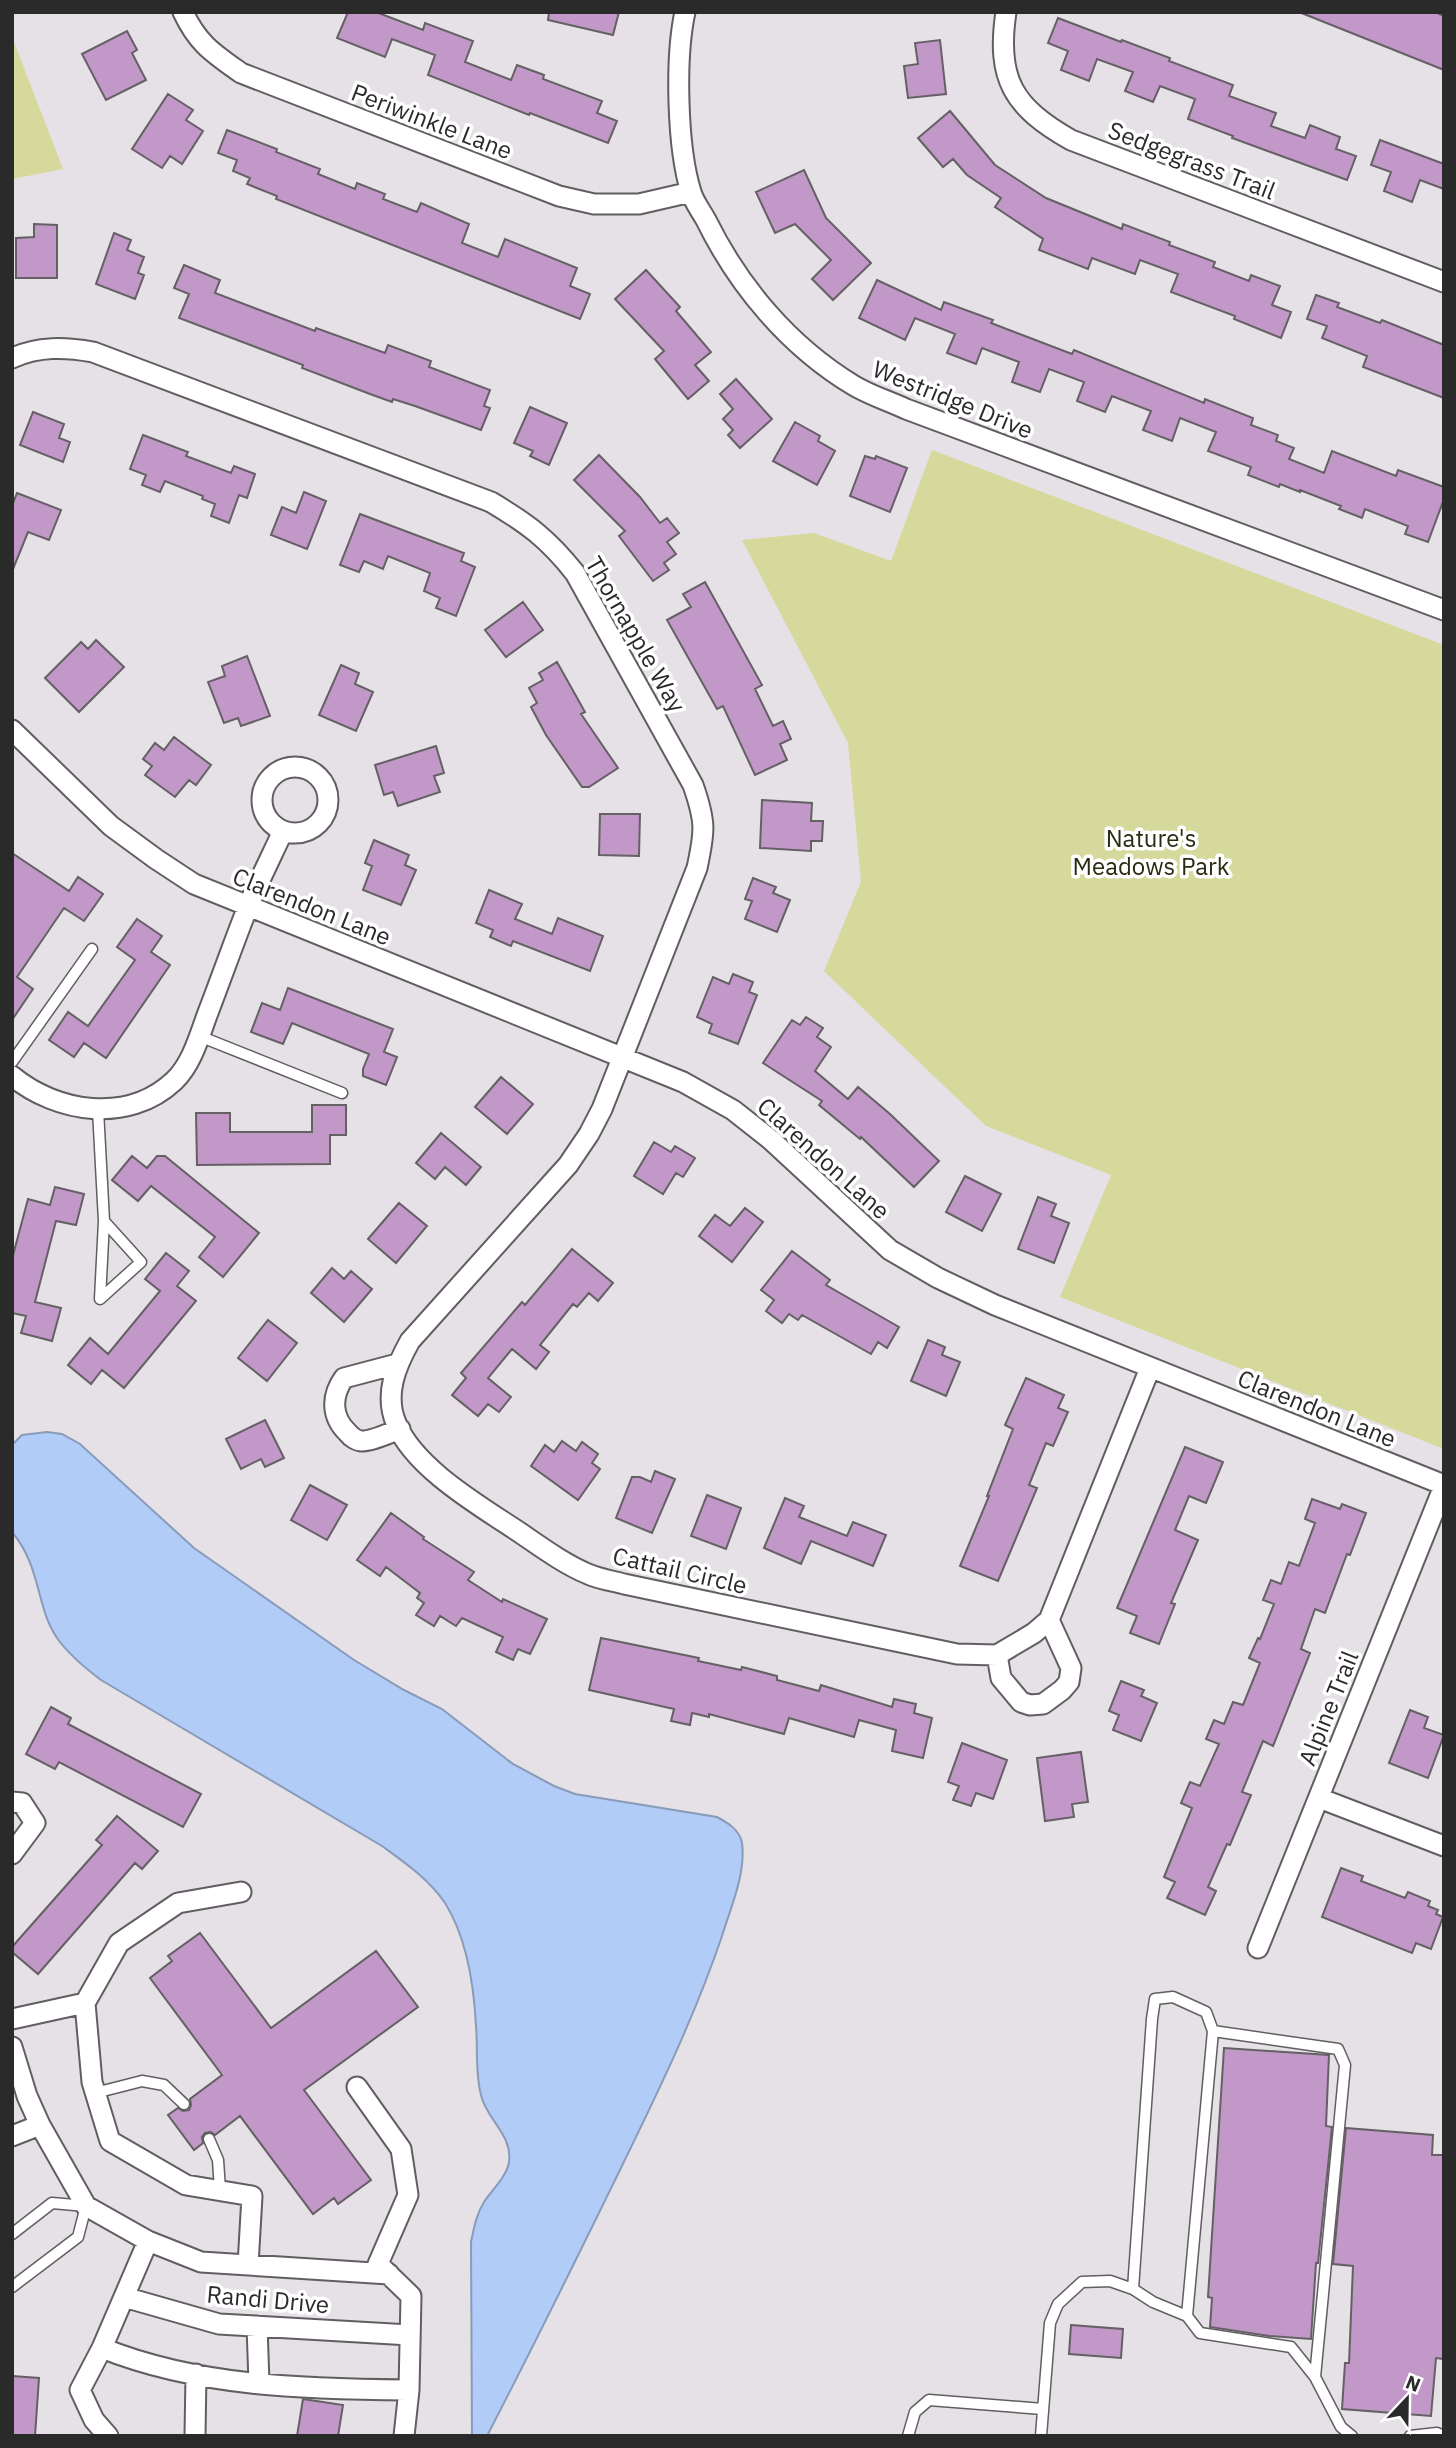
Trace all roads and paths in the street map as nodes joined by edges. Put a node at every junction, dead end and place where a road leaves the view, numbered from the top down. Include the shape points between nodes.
1 (183, 12) edge
2 (685, 12) edge
3 (1006, 12) edge
4 (691, 192) junction
5 (1444, 282) edge
6 (12, 358) edge
7 (1444, 610) edge
8 (12, 730) edge
9 (283, 831) dead end
10 (248, 907) junction
11 (92, 949) dead end
12 (199, 1037) junction
13 (622, 1059) junction
14 (12, 1062) edge
15 (12, 1076) edge
16 (342, 1093) dead end
17 (98, 1110) junction
18 (104, 1222) junction
19 (397, 1364) junction
20 (1150, 1368) junction
21 (400, 1429) junction
22 (1444, 1485) edge
23 (1049, 1620) junction
24 (997, 1655) junction
25 (1319, 1798) junction
26 (12, 1802) edge
27 (1444, 1846) edge
28 (12, 1854) edge
29 (240, 1892) dead end
30 (1258, 1948) dead end
31 (85, 2003) junction
32 (12, 2019) edge
33 (1213, 2031) junction
34 (12, 2047) edge
35 (357, 2087) dead end
36 (96, 2093) junction
37 (184, 2104) dead end
38 (40, 2125) junction
39 (12, 2136) edge
40 (209, 2139) dead end
41 (220, 2190) junction
42 (86, 2206) junction
43 (12, 2234) edge
44 (148, 2241) junction
45 (248, 2265) junction
46 (389, 2274) junction
47 (12, 2287) edge
48 (1133, 2288) junction
49 (124, 2298) junction
50 (1187, 2316) junction
51 (257, 2326) junction
52 (410, 2335) junction
53 (102, 2348) junction
54 (196, 2374) junction
55 (1315, 2377) junction
56 (259, 2383) junction
57 (409, 2390) junction
58 (1043, 2409) junction
59 (108, 2436) edge
60 (195, 2436) edge
61 (404, 2436) edge
62 (908, 2436) edge
63 (1041, 2436) edge
64 (1352, 2436) edge
65 (1410, 2436) edge
66 (1444, 2436) edge

1 - 4 street, Periwinkle Lane via 193,33 241,73 559,196 594,204 639,204
2 - 4 street, Westridge Drive via 679,89
3 - 5 street, Sedgegrass Trail via 1003,64 1014,92 1040,122 1071,140
4 - 7 street, Westridge Drive via 721,251 761,307 809,353 854,386
6 - 13 street, Thornapple Way via 50,347 93,352 491,502 527,523 553,546 575,573 694,785 704,815 697,868
8 - 10 street, Clarendon Lane via 111,826 194,884
9 - 10 street
10 - 12 street
10 - 13 street, Clarendon Lane
11 - 14 lane
12 - 16 lane
12 - 17 street via 174,1080 151,1097 123,1108
13 - 19 street, Cattail Circle via 589,1134 568,1165 410,1341
13 - 20 street, Clarendon Lane via 683,1082 733,1110 890,1250 995,1305
15 - 17 street via 57,1102
17 - 18 lane
18 - 18 lane via 141,1262 100,1299 102,1247
19 - 21 street, Cattail Circle via 391,1391
19 - 21 street via 344,1378 334,1406 338,1420 354,1439 363,1441
20 - 22 street, Clarendon Lane
20 - 23 street
21 - 24 street, Cattail Circle via 434,1471 467,1497 588,1574 957,1654
22 - 25 street, Alpine Trail
23 - 24 street
23 - 24 street via 1071,1668 1069,1682 1050,1700 1036,1705 1021,1702 1000,1678
25 - 27 street
25 - 30 street, Alpine Trail
26 - 28 street via 22,1803 35,1823
29 - 31 street via 178,1903 119,1943
31 - 32 street
31 - 36 street
33 - 48 lane via 1206,2012 1173,1997 1155,1999
33 - 50 lane
33 - 55 lane via 1338,2049 1345,2064
34 - 38 street
35 - 46 street via 401,2149 408,2195 378,2264
36 - 37 lane via 142,2081 164,2085
36 - 41 street via 110,2141 186,2185
38 - 39 street
38 - 42 street
40 - 41 lane via 218,2161
41 - 45 street via 252,2196
42 - 43 lane via 52,2203
42 - 44 street, Randi Drive
42 - 47 lane via 78,2236
44 - 45 street, Randi Drive via 201,2262
44 - 49 street
45 - 46 street, Randi Drive
46 - 52 street via 411,2295
48 - 50 lane
48 - 58 lane via 1110,2281 1082,2282 1058,2304 1050,2323
49 - 51 street, Randi Drive via 219,2324
49 - 53 street
50 - 55 lane via 1200,2333 1291,2347
51 - 52 street, Randi Drive
51 - 56 street
52 - 57 street
53 - 54 street via 139,2363
53 - 59 street via 80,2390 94,2420
54 - 56 street
54 - 60 street
55 - 64 lane via 1342,2427
56 - 57 street
57 - 61 street
58 - 62 lane via 929,2400 915,2412
58 - 63 lane
65 - 66 lane via 1437,2432

